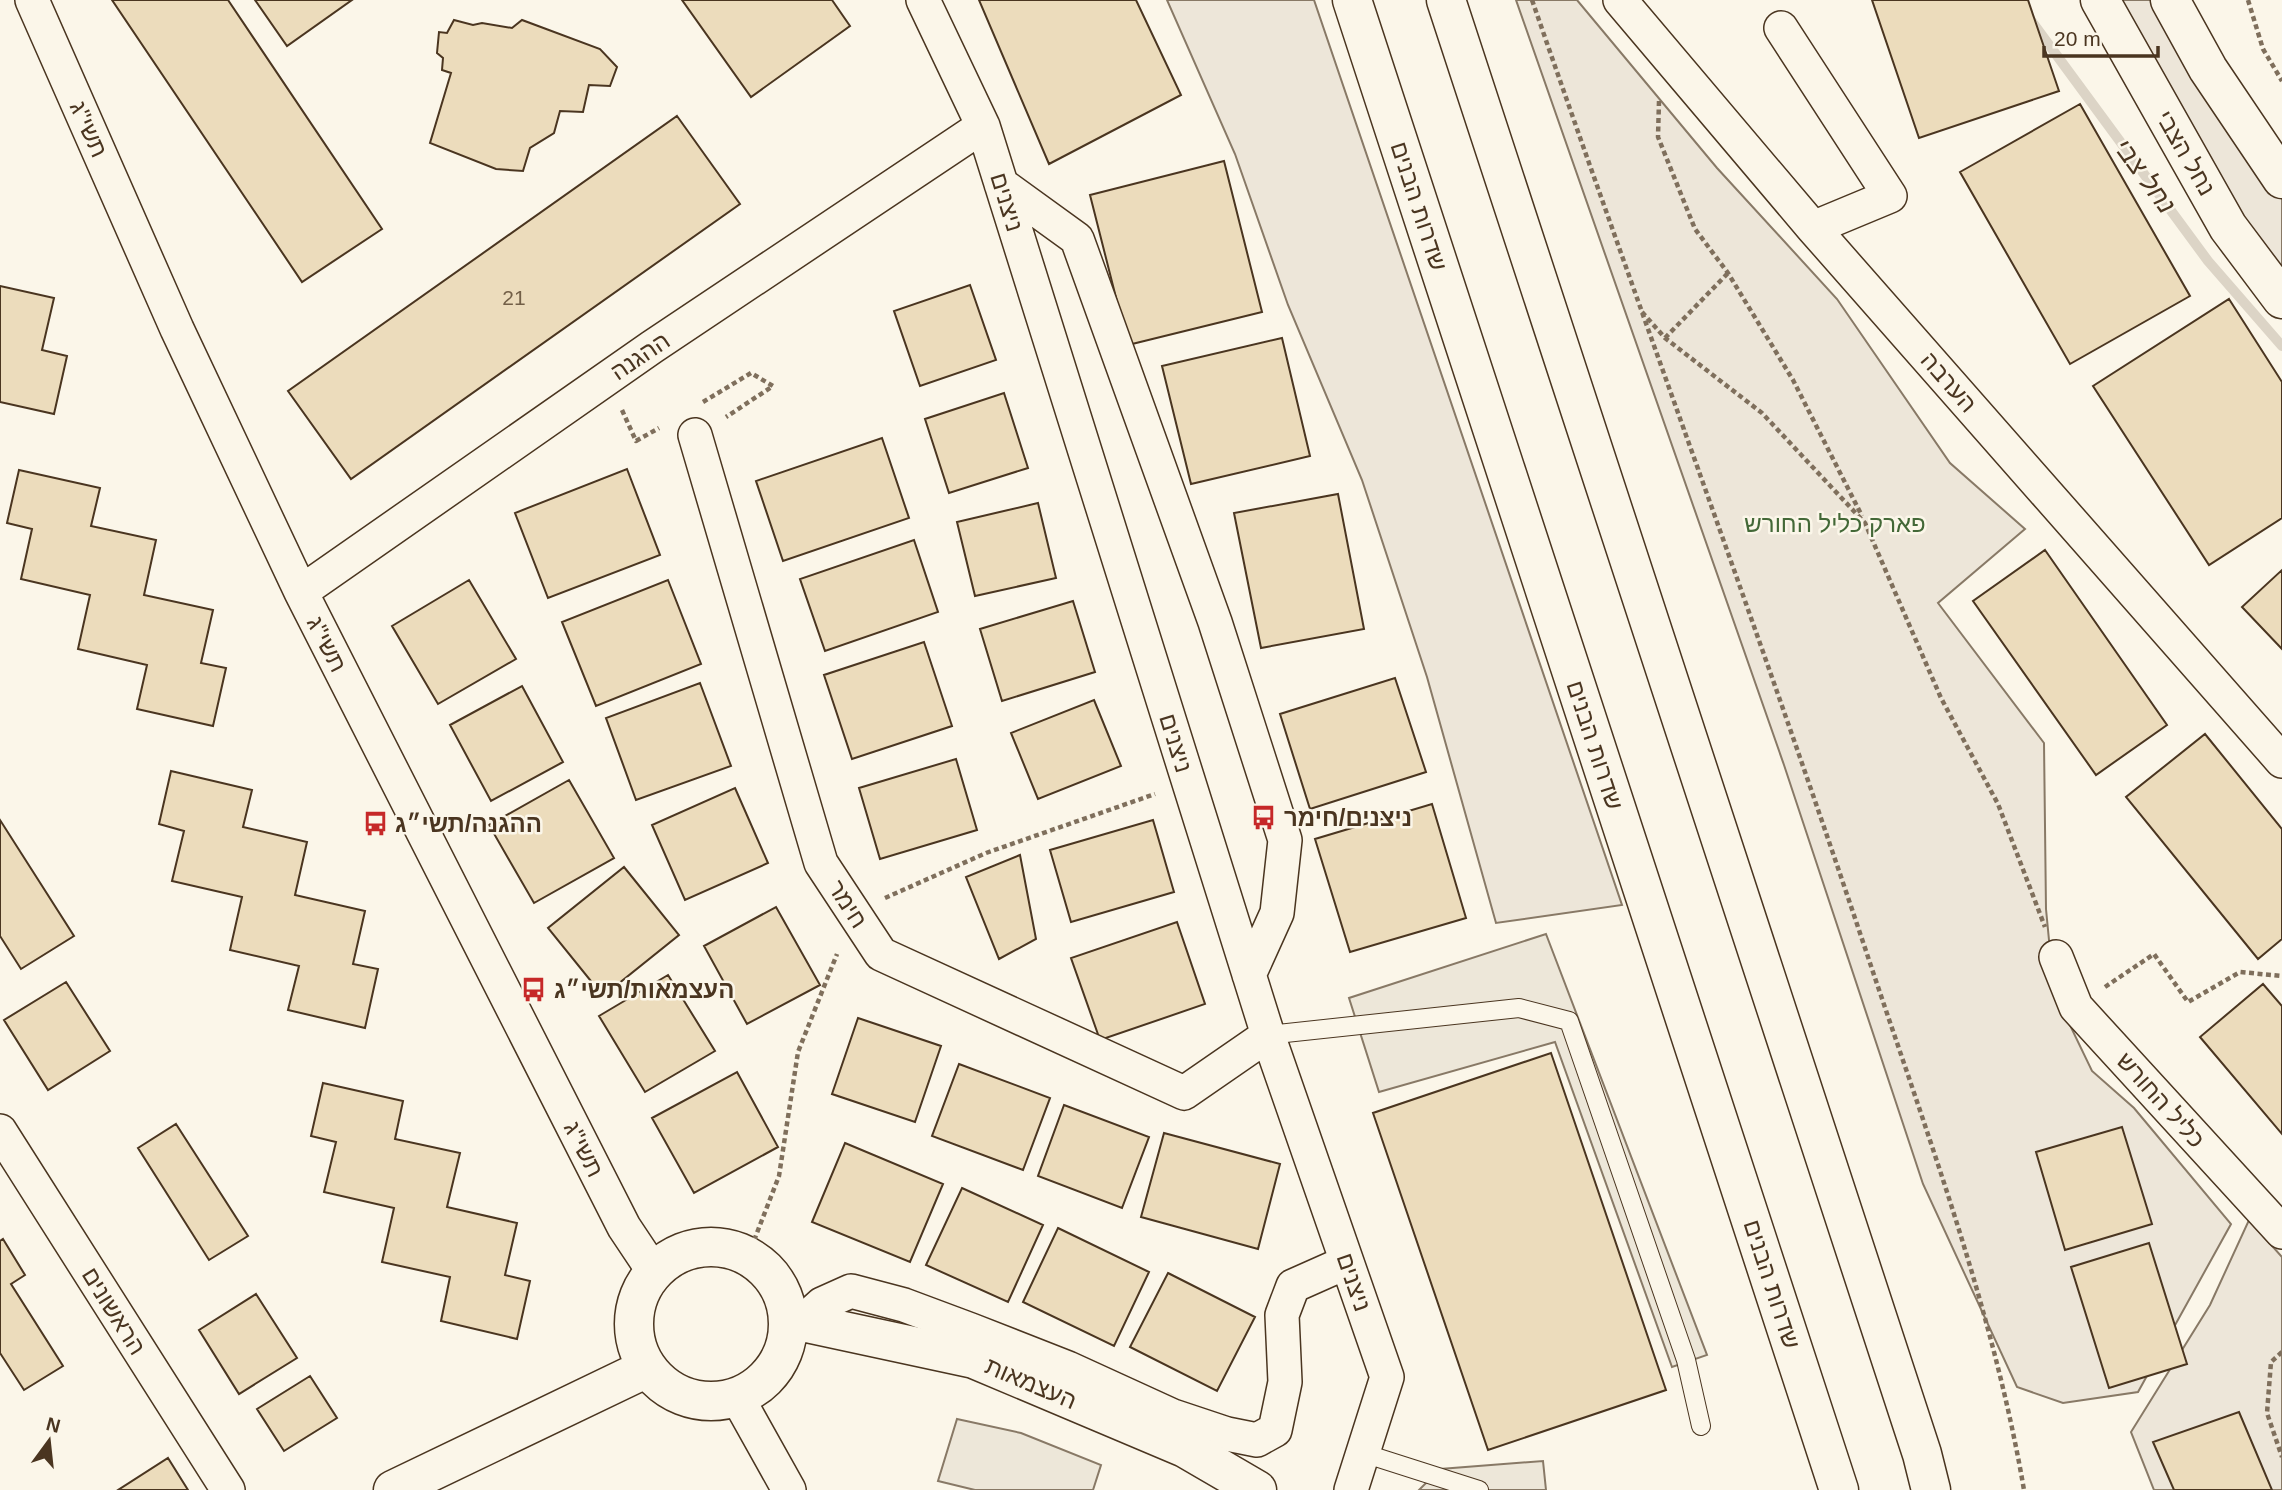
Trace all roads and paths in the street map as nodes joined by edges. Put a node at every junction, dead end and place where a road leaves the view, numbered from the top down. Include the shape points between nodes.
1 (32, 0) edge
2 (923, 0) edge
3 (1352, 0) edge
4 (1446, 0) edge
5 (1532, 0) edge
6 (1620, 0) edge
7 (2100, 0) edge
8 (2170, 0) edge
9 (2248, 0) edge
10 (1781, 28) dead end
11 (2282, 81) edge
12 (1659, 89) dead end
13 (983, 126) junction
14 (2282, 179) edge
15 (1001, 184) junction
16 (1813, 228) junction
17 (1728, 273) junction
18 (2282, 299) edge
19 (1639, 308) junction
20 (1665, 338) junction
21 (695, 435) dead end
22 (1865, 523) junction
23 (301, 592) junction
24 (2282, 761) edge
25 (1188, 783) junction
26 (854, 913) junction
27 (2056, 957) joint
28 (1249, 975) junction
29 (2282, 976) edge
30 (2076, 1007) junction
31 (1268, 1035) junction
32 (0, 1131) edge
33 (2282, 1232) edge
34 (748, 1256) junction
35 (1347, 1262) junction
36 (654, 1272) junction
37 (795, 1320) junction
38 (2282, 1352) edge
39 (647, 1368) junction
40 (737, 1397) junction
41 (1701, 1426) dead end
42 (1363, 1453) junction
43 (2282, 1457) edge
44 (228, 1490) edge
45 (393, 1490) edge
46 (789, 1490) edge
47 (1257, 1490) edge
48 (1351, 1490) edge
49 (1479, 1490) edge
50 (1839, 1490) edge
51 (1931, 1490) edge
52 (2024, 1490) edge

1 - 23 street, תשי"ג via 177,328
2 - 13 street, ניצנים
3 - 50 main road, שדרות הבנים
4 - 51 main road
5 - 19 path
6 - 16 street, הערבה
7 - 18 main road, נחל הצבי via 2228,227
8 - 14 main road via 2208,69
9 - 11 path via 2263,49
10 - 16 street via 1890,195
12 - 17 path via 1658,137 1695,229
13 - 15 street, ניצנים
13 - 23 street, ההגנה via 652,347
15 - 25 street, ניצנים
15 - 28 street via 1077,239 1215,622 1285,840 1277,913
16 - 24 street, הערבה
17 - 20 path
17 - 22 path via 1793,380
19 - 20 path
19 - 52 path via 1755,627 1955,1219 2011,1415
20 - 22 path via 1762,413
21 - 26 street, חימר via 821,863
22 - 27 path via 1941,698 1998,804
23 - 36 street, תשי"ג via 618,1215
25 - 26 path via 986,853
25 - 28 street, ניצנים
26 - 31 street, חימר via 881,954 1184,1093
26 - 34 path via 798,1052 779,1176
27 - 30 street, כליל החורש
28 - 31 street, ניצנים
29 - 30 path via 2240,972 2188,1002 2154,954
30 - 33 street, כליל החורש
31 - 35 street, ניצנים
31 - 41 lane via 1519,1008 1569,1021 1686,1360
32 - 44 street, הראשונים
34 - 36 main road via 724,1248 698,1248 674,1256
34 - 37 main road via 768,1272
35 - 37 street via 1293,1286 1282,1315 1285,1382 1275,1430 1257,1440 1173,1416 1068,1368 891,1301 851,1291
35 - 42 street, ניצנים via 1387,1377
36 - 39 main road via 639,1294 634,1319 636,1345
37 - 40 main road via 776,1367 760,1385
37 - 47 main road, העצמאות via 974,1359 1185,1448
38 - 43 path via 2272,1362 2267,1413
39 - 40 main road via 665,1386 687,1398
39 - 45 main road
40 - 46 street
42 - 48 street, ניצנים
42 - 49 lane

